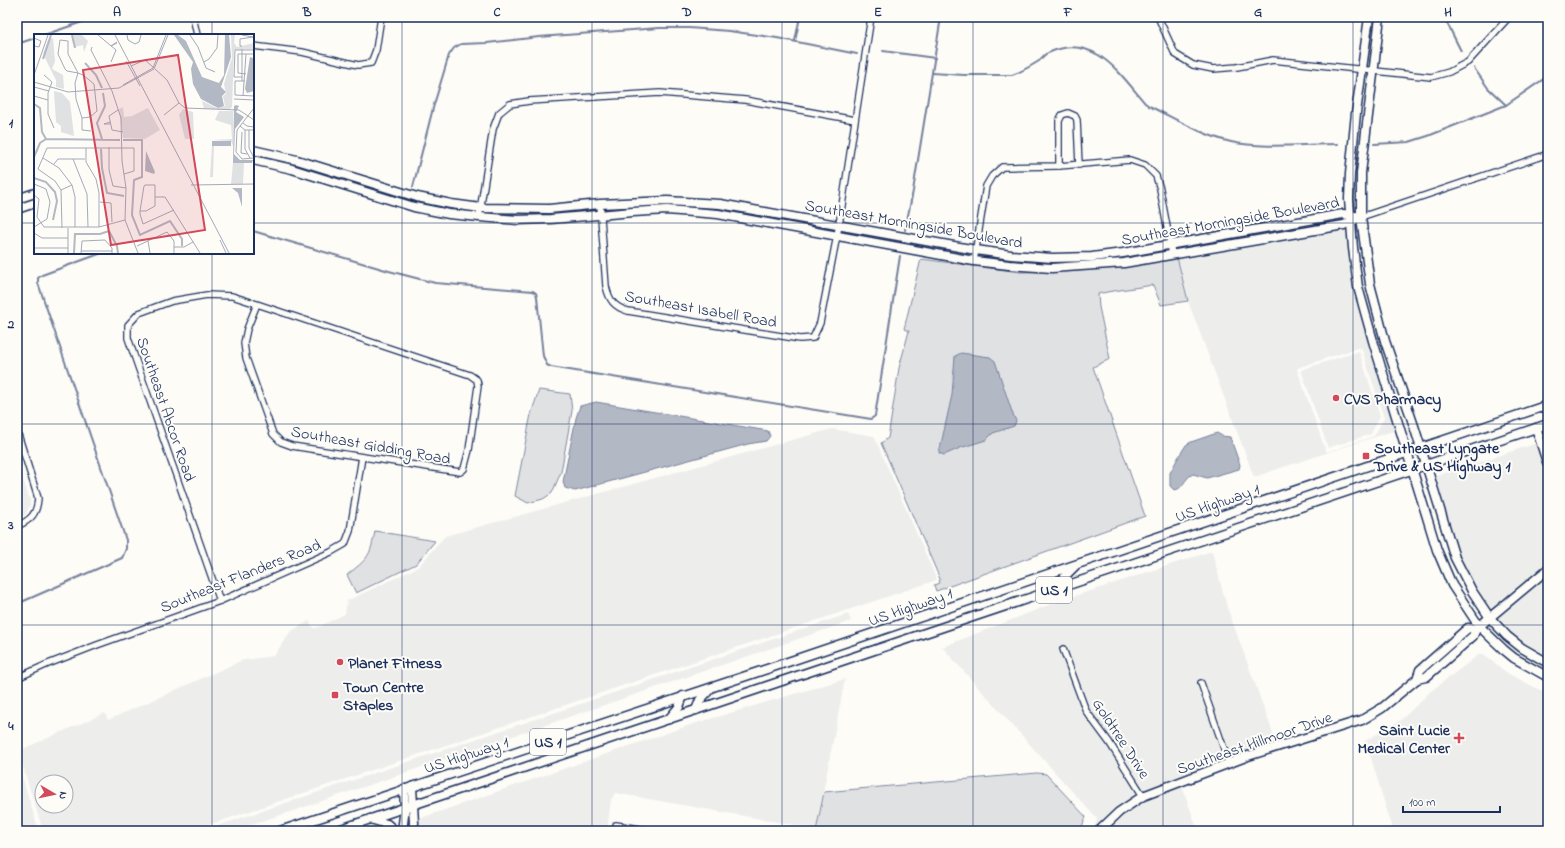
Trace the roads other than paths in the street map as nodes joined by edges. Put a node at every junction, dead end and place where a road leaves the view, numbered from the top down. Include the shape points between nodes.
1 (193, 17) edge
2 (381, 17) edge
3 (871, 17) edge
4 (1158, 17) edge
5 (1369, 17) edge
6 (1380, 17) edge
7 (1509, 17) edge
8 (197, 34) edge
9 (254, 46) edge
10 (1362, 69) junction
11 (1372, 71) junction
12 (855, 120) junction
13 (254, 150) edge
14 (1548, 154) edge
15 (254, 160) edge
16 (297, 160) junction
17 (1080, 165) junction
18 (1059, 166) junction
19 (292, 168) junction
20 (388, 188) junction
21 (34, 193) edge
22 (384, 197) junction
23 (17, 198) edge
24 (34, 204) edge
25 (600, 204) junction
26 (481, 208) junction
27 (17, 209) edge
28 (600, 215) junction
29 (1361, 217) junction
30 (479, 218) junction
31 (1351, 218) junction
32 (839, 225) junction
33 (1260, 228) junction
34 (837, 235) junction
35 (1262, 239) junction
36 (1170, 245) junction
37 (976, 250) junction
38 (1172, 254) junction
39 (1070, 258) junction
40 (974, 261) junction
41 (1071, 267) junction
42 (256, 304) junction
43 (1548, 405) edge
44 (1548, 424) edge
45 (1536, 428) junction
46 (17, 431) edge
47 (1419, 447) junction
48 (1406, 452) junction
49 (362, 457) junction
50 (1426, 465) junction
51 (1548, 465) edge
52 (1412, 470) junction
53 (460, 472) joint
54 (17, 526) edge
55 (1077, 564) junction
56 (1548, 569) edge
57 (1052, 573) junction
58 (1060, 588) junction
59 (1042, 594) junction
60 (220, 602) junction
61 (1490, 618) junction
62 (1477, 627) junction
63 (1063, 649) dead end
64 (1548, 663) edge
65 (1548, 677) edge
66 (17, 678) edge
67 (1201, 683) dead end
68 (712, 687) junction
69 (683, 696) junction
70 (696, 710) junction
71 (668, 719) junction
72 (1229, 763) junction
73 (408, 788) junction
74 (1143, 796) junction
75 (414, 806) junction
76 (405, 808) junction
77 (370, 819) junction
78 (616, 825) dead end
79 (280, 831) edge
80 (334, 831) edge
81 (395, 831) edge
82 (402, 831) edge
83 (413, 831) edge
84 (652, 831) edge
85 (1100, 831) edge

1 - 8 street
2 - 9 street via 376,50 371,63 358,65 302,52
3 - 12 street
4 - 10 street via 1175,54 1194,65 1213,69 1273,60
5 - 10 street
6 - 11 street
7 - 11 street via 1468,62 1449,72 1431,77
10 - 11 street
10 - 31 street via 1350,174
11 - 29 street via 1361,173
12 - 26 street via 744,100 660,93 510,104 499,113 493,129
12 - 32 street
13 - 16 street, Southeast Morningside Boulevard
14 - 29 street
15 - 19 street, Southeast Morningside Boulevard
16 - 19 street
16 - 20 street, Southeast Morningside Boulevard
17 - 18 street
17 - 18 street via 1077,120 1068,113 1062,115 1059,121
17 - 36 street via 1130,160 1145,165 1156,176 1158,182
18 - 37 street via 1002,167 992,176 986,186
19 - 22 street, Southeast Morningside Boulevard
20 - 22 street
20 - 26 street, Southeast Morningside Boulevard via 417,197
21 - 23 street
22 - 30 street, Southeast Morningside Boulevard via 414,207
24 - 27 street
25 - 26 street, Southeast Morningside Boulevard via 549,209
25 - 28 street, Southeast Isabell Road
25 - 32 street, Southeast Morningside Boulevard via 667,201 720,204
26 - 30 street
28 - 30 street, Southeast Morningside Boulevard via 518,220
28 - 34 street, Southeast Morningside Boulevard via 667,210 718,214
28 - 34 street, Southeast Isabell Road via 607,292 617,307 628,311 800,339 813,338 820,323
29 - 31 street, Southeast Morningside Boulevard
29 - 47 street via 1370,284 1385,341
31 - 33 street, Southeast Morningside Boulevard via 1343,214
31 - 35 street, Southeast Morningside Boulevard via 1344,225
31 - 48 street via 1358,286
32 - 34 street
32 - 37 street, Southeast Morningside Boulevard
33 - 35 street
33 - 36 street, Southeast Morningside Boulevard
34 - 40 street, Southeast Morningside Boulevard
35 - 38 street, Southeast Morningside Boulevard
36 - 38 street
36 - 39 street, Southeast Morningside Boulevard
37 - 39 street, Southeast Morningside Boulevard via 1036,258
37 - 40 street
38 - 41 street, Southeast Morningside Boulevard via 1124,263
39 - 41 street
40 - 41 street, Southeast Morningside Boulevard via 1035,268
42 - 49 street, Southeast Gidding Road via 244,343 246,358 273,434 281,442 292,446
42 - 53 street, Southeast Abcor Road via 470,375 477,380 469,450 464,469
42 - 60 street, Southeast Abcor Road via 232,296 207,295 172,301 139,313 128,325 128,338
43 - 47 street, US Highway 1 / US 1
44 - 45 street, US Highway 1 / US 1
45 - 50 street, US Highway 1 / US 1
45 - 51 street
46 - 54 street via 38,498 38,508 33,515
47 - 48 street, US Highway 1 / US 1
47 - 50 street
48 - 52 street
48 - 55 street, US Highway 1 / US 1
49 - 53 street, Southeast Gidding Road
49 - 60 street, Southeast Flanders Road via 350,531 345,544
50 - 52 street, US Highway 1 / US 1
50 - 61 street via 1452,550 1472,591
52 - 58 street, US Highway 1 / US 1
52 - 62 street via 1444,567
55 - 57 street, US Highway 1 / US 1
55 - 58 street via 1063,578
56 - 61 street, Southeast Hillmoor Drive
57 - 59 street via 1051,582
57 - 68 street, US Highway 1 / US 1
58 - 59 street, US Highway 1 / US 1
59 - 70 street, US Highway 1 / US 1
60 - 66 street, Southeast Flanders Road via 97,645
61 - 62 street, Southeast Hillmoor Drive
61 - 64 street via 1522,648
62 - 65 street via 1514,658
62 - 72 street, Southeast Hillmoor Drive via 1468,628 1420,670 1417,679 1382,708 1362,720
63 - 74 street, Goldtree Drive via 1086,711
67 - 72 street
68 - 69 street, US Highway 1 / US 1
68 - 70 street via 700,700
69 - 71 street via 679,707
69 - 73 street, US Highway 1 / US 1
70 - 71 street, US Highway 1 / US 1
71 - 75 street, US Highway 1 / US 1
72 - 74 street, Southeast Hillmoor Drive
73 - 75 street
73 - 76 street
73 - 79 street, US Highway 1 / US 1
74 - 85 street, Southeast Hillmoor Drive via 1119,812
75 - 76 street, US Highway 1 / US 1
75 - 83 street
76 - 77 street, US Highway 1 / US 1
76 - 82 street
77 - 80 street, US Highway 1 / US 1
77 - 81 street via 387,824
78 - 84 street

